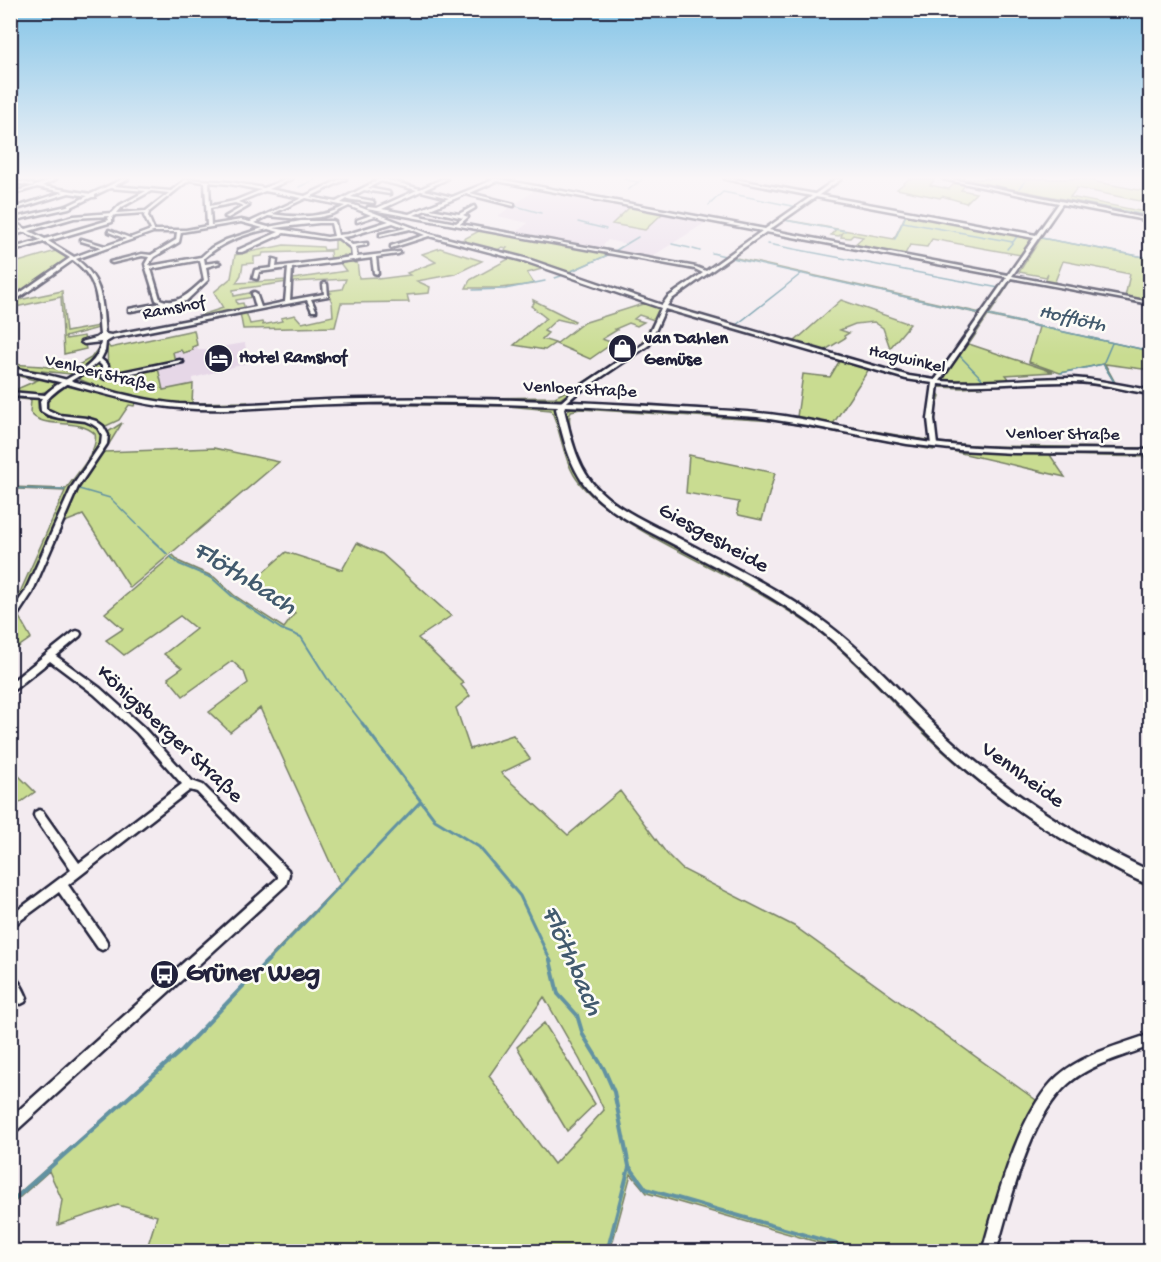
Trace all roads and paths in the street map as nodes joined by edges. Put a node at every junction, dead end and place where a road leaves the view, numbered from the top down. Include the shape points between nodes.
1 (38, 238) edge
2 (57, 238) edge
3 (133, 238) edge
4 (178, 238) edge
5 (234, 238) edge
6 (270, 238) edge
7 (338, 238) edge
8 (418, 238) edge
9 (444, 238) edge
10 (528, 238) edge
11 (756, 238) edge
12 (803, 238) edge
13 (1037, 238) edge
14 (130, 239) joint
15 (82, 240) dead end
16 (45, 242) junction
17 (365, 244) dead end
18 (352, 246) junction
19 (104, 247) junction
20 (393, 247) dead end
21 (10, 251) edge
22 (240, 251) dead end
23 (398, 254) dead end
24 (152, 256) junction
25 (313, 256) dead end
26 (72, 258) junction
27 (202, 258) junction
28 (374, 258) junction
29 (275, 260) dead end
30 (355, 260) junction
31 (112, 262) dead end
32 (218, 263) dead end
33 (313, 264) junction
34 (203, 266) junction
35 (290, 267) junction
36 (148, 268) junction
37 (274, 269) junction
38 (705, 272) junction
39 (376, 273) dead end
40 (1010, 277) junction
41 (255, 278) dead end
42 (325, 284) dead end
43 (254, 293) dead end
44 (308, 298) junction
45 (289, 302) junction
46 (10, 303) edge
47 (165, 303) junction
48 (1150, 303) edge
49 (266, 307) junction
50 (664, 307) junction
51 (259, 308) junction
52 (131, 310) dead end
53 (314, 310) dead end
54 (269, 314) dead end
55 (103, 338) junction
56 (84, 342) dead end
57 (98, 360) junction
58 (180, 362) dead end
59 (10, 370) edge
60 (68, 380) junction
61 (935, 384) junction
62 (1150, 392) edge
63 (10, 394) edge
64 (45, 397) junction
65 (562, 404) junction
66 (934, 445) junction
67 (1150, 452) edge
68 (10, 620) edge
69 (77, 634) dead end
70 (50, 656) junction
71 (886, 684) joint
72 (10, 689) edge
73 (189, 785) junction
74 (39, 815) dead end
75 (78, 871) junction
76 (1150, 878) edge
77 (60, 884) junction
78 (10, 923) edge
79 (102, 944) dead end
80 (10, 980) edge
81 (21, 998) dead end
82 (1150, 1040) edge
83 (10, 1127) edge
84 (989, 1251) edge

1 - 16 street
2 - 16 street
3 - 14 street
4 - 24 street
5 - 27 street
6 - 22 street
7 - 18 street
8 - 20 street
9 - 50 street, Hagwinkel via 526,260
10 - 38 street
11 - 38 street
12 - 40 street
13 - 40 street
14 - 19 street
15 - 19 street
16 - 21 street
16 - 26 street
17 - 18 street
18 - 30 street
19 - 26 street
23 - 28 street
24 - 31 street
24 - 36 street
25 - 33 street
26 - 46 street
26 - 55 street via 94,281
27 - 34 street
27 - 36 street
28 - 30 street
28 - 39 street
29 - 37 street
30 - 33 street
32 - 34 street
33 - 35 street
34 - 47 street via 206,274 202,285 184,300
35 - 37 street
35 - 45 street
36 - 47 street via 158,300
37 - 41 street via 257,271
38 - 50 street
40 - 48 street
40 - 61 street
42 - 44 street via 326,295
43 - 51 street
44 - 45 street, Ramshof
44 - 53 street
45 - 49 street, Ramshof
47 - 52 street
49 - 51 street, Ramshof
49 - 54 street
50 - 61 street, Hagwinkel
50 - 65 street via 647,345
51 - 55 street, Ramshof
55 - 56 street
55 - 57 street via 105,350
57 - 58 street via 105,365 105,377
57 - 60 street
59 - 60 main road, Venloer Straße
60 - 64 street
60 - 65 main road, Venloer Straße via 132,398 192,407 352,401
61 - 62 street, Hagwinkel via 1064,380
61 - 66 street via 930,419
63 - 64 street
64 - 68 street via 42,407 48,415 98,425 104,431 104,444 75,488 28,592
65 - 66 main road, Venloer Straße via 766,416
65 - 71 main road, Giesgesheide via 560,409 574,460 596,492 631,517 812,619
66 - 67 main road, Venloer Straße
69 - 70 street
70 - 72 street
70 - 73 street, Königsberger Straße via 140,730
71 - 76 main road, Vennheide via 944,742 1011,797 1084,844
73 - 75 street
73 - 83 street, Königsberger Straße via 200,788 258,845 284,874 282,881
74 - 75 street
75 - 77 street
77 - 78 street
77 - 79 street
80 - 81 street
82 - 84 street via 1090,1064 1064,1080 1042,1101 1012,1175

